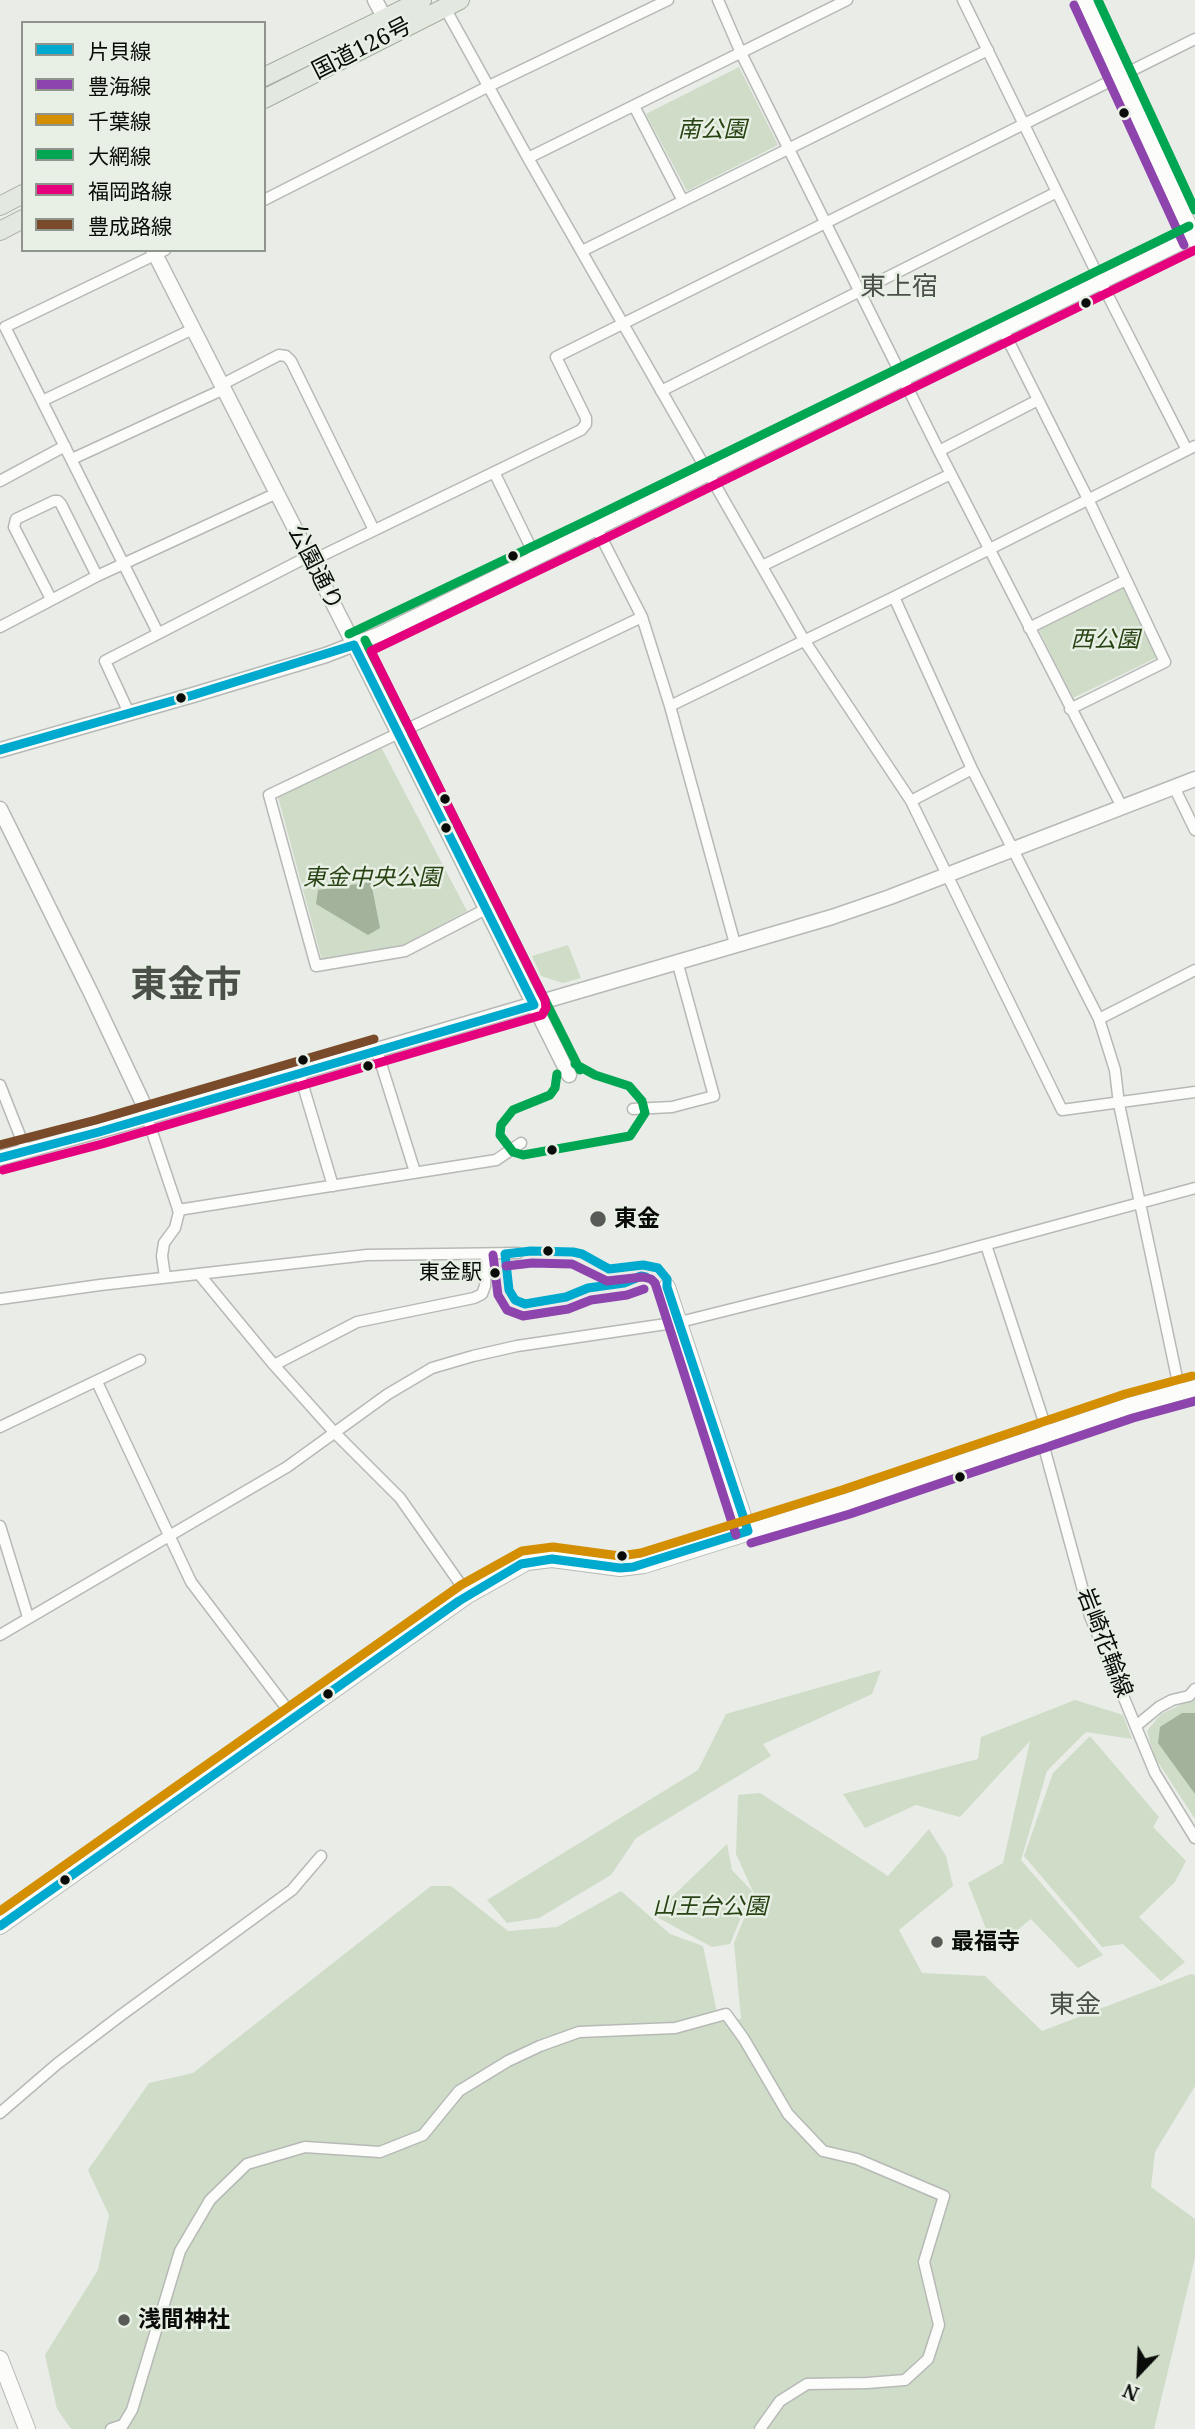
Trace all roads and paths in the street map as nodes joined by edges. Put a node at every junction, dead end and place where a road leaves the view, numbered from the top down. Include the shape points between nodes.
1 (375, 0) edge
2 (422, 0) edge
3 (668, 0) edge
4 (718, 0) edge
5 (847, 0) edge
6 (963, 0) edge
7 (1085, 0) edge
8 (452, 4) edge
9 (385, 19) junction
10 (1195, 39) edge
11 (988, 50) junction
12 (741, 53) junction
13 (266, 77) edge
14 (1120, 78) junction
15 (489, 86) junction
16 (266, 98) edge
17 (634, 106) junction
18 (1024, 124) junction
19 (789, 149) junction
20 (528, 158) junction
21 (1057, 192) junction
22 (21, 195) edge
23 (266, 199) edge
24 (683, 201) junction
25 (0, 206) edge
26 (21, 220) edge
27 (825, 223) junction
28 (0, 231) edge
29 (1195, 237) edge
30 (582, 251) junction
31 (158, 252) edge
32 (1101, 282) junction
33 (859, 292) junction
34 (624, 324) junction
35 (193, 328) junction
36 (1003, 330) junction
37 (903, 379) junction
38 (223, 387) junction
39 (661, 390) junction
40 (1038, 400) junction
41 (43, 401) junction
42 (65, 446) junction
43 (1191, 448) edge
44 (939, 451) junction
45 (72, 459) junction
46 (494, 472) junction
47 (708, 473) junction
48 (951, 474) junction
49 (0, 481) edge
50 (276, 493) junction
51 (1088, 499) junction
52 (597, 529) junction
53 (374, 530) junction
54 (988, 549) junction
55 (310, 558) junction
56 (536, 558) junction
57 (124, 563) junction
58 (761, 566) junction
59 (97, 576) junction
60 (1126, 580) junction
61 (894, 597) junction
62 (51, 599) junction
63 (642, 618) junction
64 (0, 627) edge
65 (1028, 628) junction
66 (158, 633) junction
67 (804, 640) junction
68 (354, 645) junction
69 (670, 706) junction
70 (1070, 709) junction
71 (129, 713) junction
72 (398, 733) junction
73 (0, 750) edge
74 (972, 769) junction
75 (1195, 779) edge
76 (1174, 787) junction
77 (911, 801) junction
78 (1122, 807) junction
79 (0, 809) edge
80 (1195, 830) edge
81 (1013, 848) junction
82 (947, 874) junction
83 (486, 909) junction
84 (735, 944) junction
85 (677, 961) junction
86 (1195, 970) edge
87 (534, 1005) junction
88 (1099, 1019) junction
89 (377, 1051) junction
90 (299, 1072) junction
91 (569, 1075) dead end
92 (0, 1085) edge
93 (1195, 1092) edge
94 (1119, 1104) junction
95 (633, 1109) dead end
96 (147, 1117) junction
97 (521, 1143) dead end
98 (26, 1151) junction
99 (0, 1158) edge
100 (415, 1172) junction
101 (333, 1186) junction
102 (1195, 1188) edge
103 (1139, 1204) junction
104 (178, 1210) junction
105 (986, 1245) junction
106 (519, 1253) dead end
107 (486, 1254) junction
108 (199, 1274) junction
109 (165, 1277) junction
110 (667, 1287) dead end
111 (0, 1299) edge
112 (680, 1322) junction
113 (140, 1360) dead end
114 (274, 1365) junction
115 (97, 1382) junction
116 (1188, 1390) edge
117 (0, 1427) edge
118 (334, 1432) junction
119 (1045, 1435) junction
120 (0, 1526) edge
121 (748, 1531) junction
122 (168, 1536) junction
123 (468, 1595) junction
124 (29, 1617) junction
125 (0, 1635) edge
126 (1195, 1689) edge
127 (294, 1718) junction
128 (1136, 1726) junction
129 (1195, 1838) edge
130 (321, 1856) dead end
131 (0, 1926) edge
132 (0, 2113) edge
133 (0, 2359) edge
134 (27, 2429) edge
135 (111, 2429) edge
136 (760, 2429) edge

1 - 9 street
2 - 9 highway, 国道126号
3 - 15 street
4 - 12 street
5 - 12 street
6 - 11 street
7 - 14 main road
8 - 15 street
8 - 16 highway, 国道126号
9 - 13 highway, 国道126号
10 - 14 street
11 - 18 street
11 - 19 street
12 - 17 street
12 - 19 street
14 - 18 street
14 - 29 main road
15 - 20 street
15 - 23 street
17 - 20 street
17 - 24 street
18 - 21 street
18 - 27 street
19 - 24 street
19 - 27 street
20 - 30 street
21 - 32 street
21 - 33 street
22 - 25 highway
24 - 30 street
26 - 28 highway
27 - 33 street
27 - 34 street
29 - 32 street
30 - 34 street
31 - 35 street, 公園通り
31 - 41 street via 5,327
32 - 36 street
32 - 43 street
33 - 37 street
33 - 39 street
34 - 39 street
34 - 46 street via 556,357 586,418 581,430
35 - 38 street, 公園通り
35 - 41 street
36 - 37 street
36 - 40 street
37 - 44 street
37 - 47 street
38 - 45 street
38 - 50 street, 公園通り
38 - 53 street via 279,355 286,356
39 - 47 street
40 - 44 street
40 - 51 street
41 - 42 street
42 - 45 street
42 - 49 street
43 - 51 street
44 - 48 street
45 - 57 street
46 - 53 street
46 - 56 street
47 - 52 street
47 - 58 street
48 - 54 street
48 - 58 street
50 - 55 street, 公園通り
50 - 57 street
51 - 54 street
51 - 60 street
52 - 56 street
52 - 63 street
53 - 55 street
54 - 61 street
54 - 65 street
55 - 66 street
55 - 68 street, 公園通り
56 - 68 street
57 - 59 street
57 - 66 street
58 - 67 street
59 - 62 street
59 - 62 street via 58,501 16,519 13,527
60 - 65 street
60 - 70 street via 1165,662
61 - 67 street
61 - 74 street
62 - 64 street
63 - 69 street
63 - 72 street
65 - 70 street
66 - 71 street via 105,661
67 - 69 street
67 - 77 street
68 - 71 street
68 - 72 street, 公園通り
69 - 84 street
70 - 78 street
71 - 73 street
72 - 83 street, 公園通り
72 - 83 street via 269,795 316,966 405,951
74 - 77 street
74 - 81 street
75 - 76 street
76 - 78 street
76 - 80 street
77 - 82 street
78 - 81 street
79 - 96 street
81 - 82 street
81 - 88 street
82 - 84 street via 832,917
82 - 94 street via 1062,1110
83 - 87 street, 公園通り
84 - 85 street
85 - 87 street
85 - 95 street via 714,1096 672,1107
86 - 88 street
87 - 89 street
87 - 91 street, 公園通り
88 - 94 street via 1115,1070
89 - 90 street
89 - 100 street
90 - 96 street
90 - 101 street
92 - 98 street
93 - 94 street
94 - 103 street
96 - 98 street
96 - 104 street
97 - 100 street via 496,1160
98 - 99 street
100 - 101 street
101 - 104 street
102 - 103 street
103 - 105 street
103 - 116 street
104 - 109 street via 175,1228 164,1243
105 - 112 street
105 - 119 street, 岩崎花輪線
106 - 107 street
107 - 108 street via 368,1255
107 - 114 street via 482,1294 357,1322
108 - 109 street
108 - 114 street
109 - 111 street
110 - 112 main road
112 - 118 street via 517,1346 432,1368
112 - 121 main road
113 - 115 street
114 - 118 street
115 - 117 street
115 - 122 street
116 - 119 main road
118 - 122 street via 287,1467
118 - 123 street via 400,1498
119 - 121 main road
119 - 128 street, 岩崎花輪線 via 1090,1616
120 - 124 street
121 - 123 main road via 620,1569 535,1560
122 - 124 street
122 - 127 street via 191,1582
123 - 127 main road
124 - 125 street
126 - 128 street via 1189,1696 1159,1707
127 - 131 main road
128 - 129 street, 岩崎花輪線 via 1155,1773
130 - 132 street via 292,1890 78,2048
133 - 134 main road
135 - 136 street via 123,2425 132,2410 180,2251 210,2200 247,2164 305,2147 380,2152 423,2135 459,2091 540,2046 579,2032 675,2028 726,2014 788,2114 823,2151 857,2159 944,2196 925,2262 939,2325 928,2360 905,2380 807,2384 780,2401

